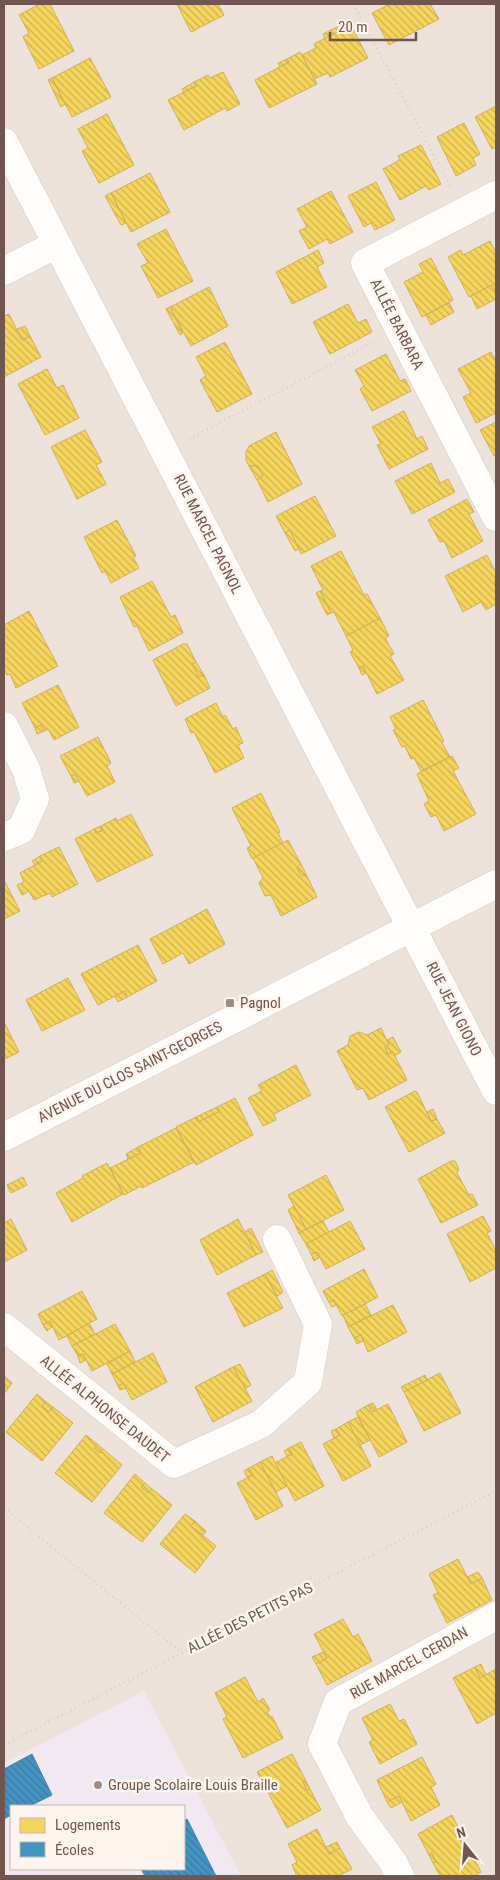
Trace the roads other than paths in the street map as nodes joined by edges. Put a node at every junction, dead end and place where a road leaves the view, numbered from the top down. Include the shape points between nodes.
1 (4, 142) edge
2 (496, 195) edge
3 (57, 244) junction
4 (4, 271) edge
5 (496, 517) edge
6 (4, 726) edge
7 (4, 837) edge
8 (496, 884) edge
9 (411, 927) junction
10 (496, 1091) edge
11 (4, 1137) edge
12 (277, 1239) dead end
13 (4, 1327) edge
14 (496, 1616) edge
15 (400, 1876) edge

1 - 3 street, RUE MARCEL PAGNOL
2 - 5 street, ALLÉE BARBARA via 365,263
3 - 4 street
3 - 9 street, RUE MARCEL PAGNOL
6 - 7 street via 26,769 35,799 21,830
8 - 9 street, AVENUE DU CLOS SAINT-GEORGES
9 - 10 street, RUE JEAN GIONO
9 - 11 street, AVENUE DU CLOS SAINT-GEORGES
12 - 13 street, ALLÉE ALPHONSE DAUDET via 318,1324 308,1382 261,1424 174,1464
14 - 15 street, RUE MARCEL CERDAN via 338,1702 322,1744 360,1817

